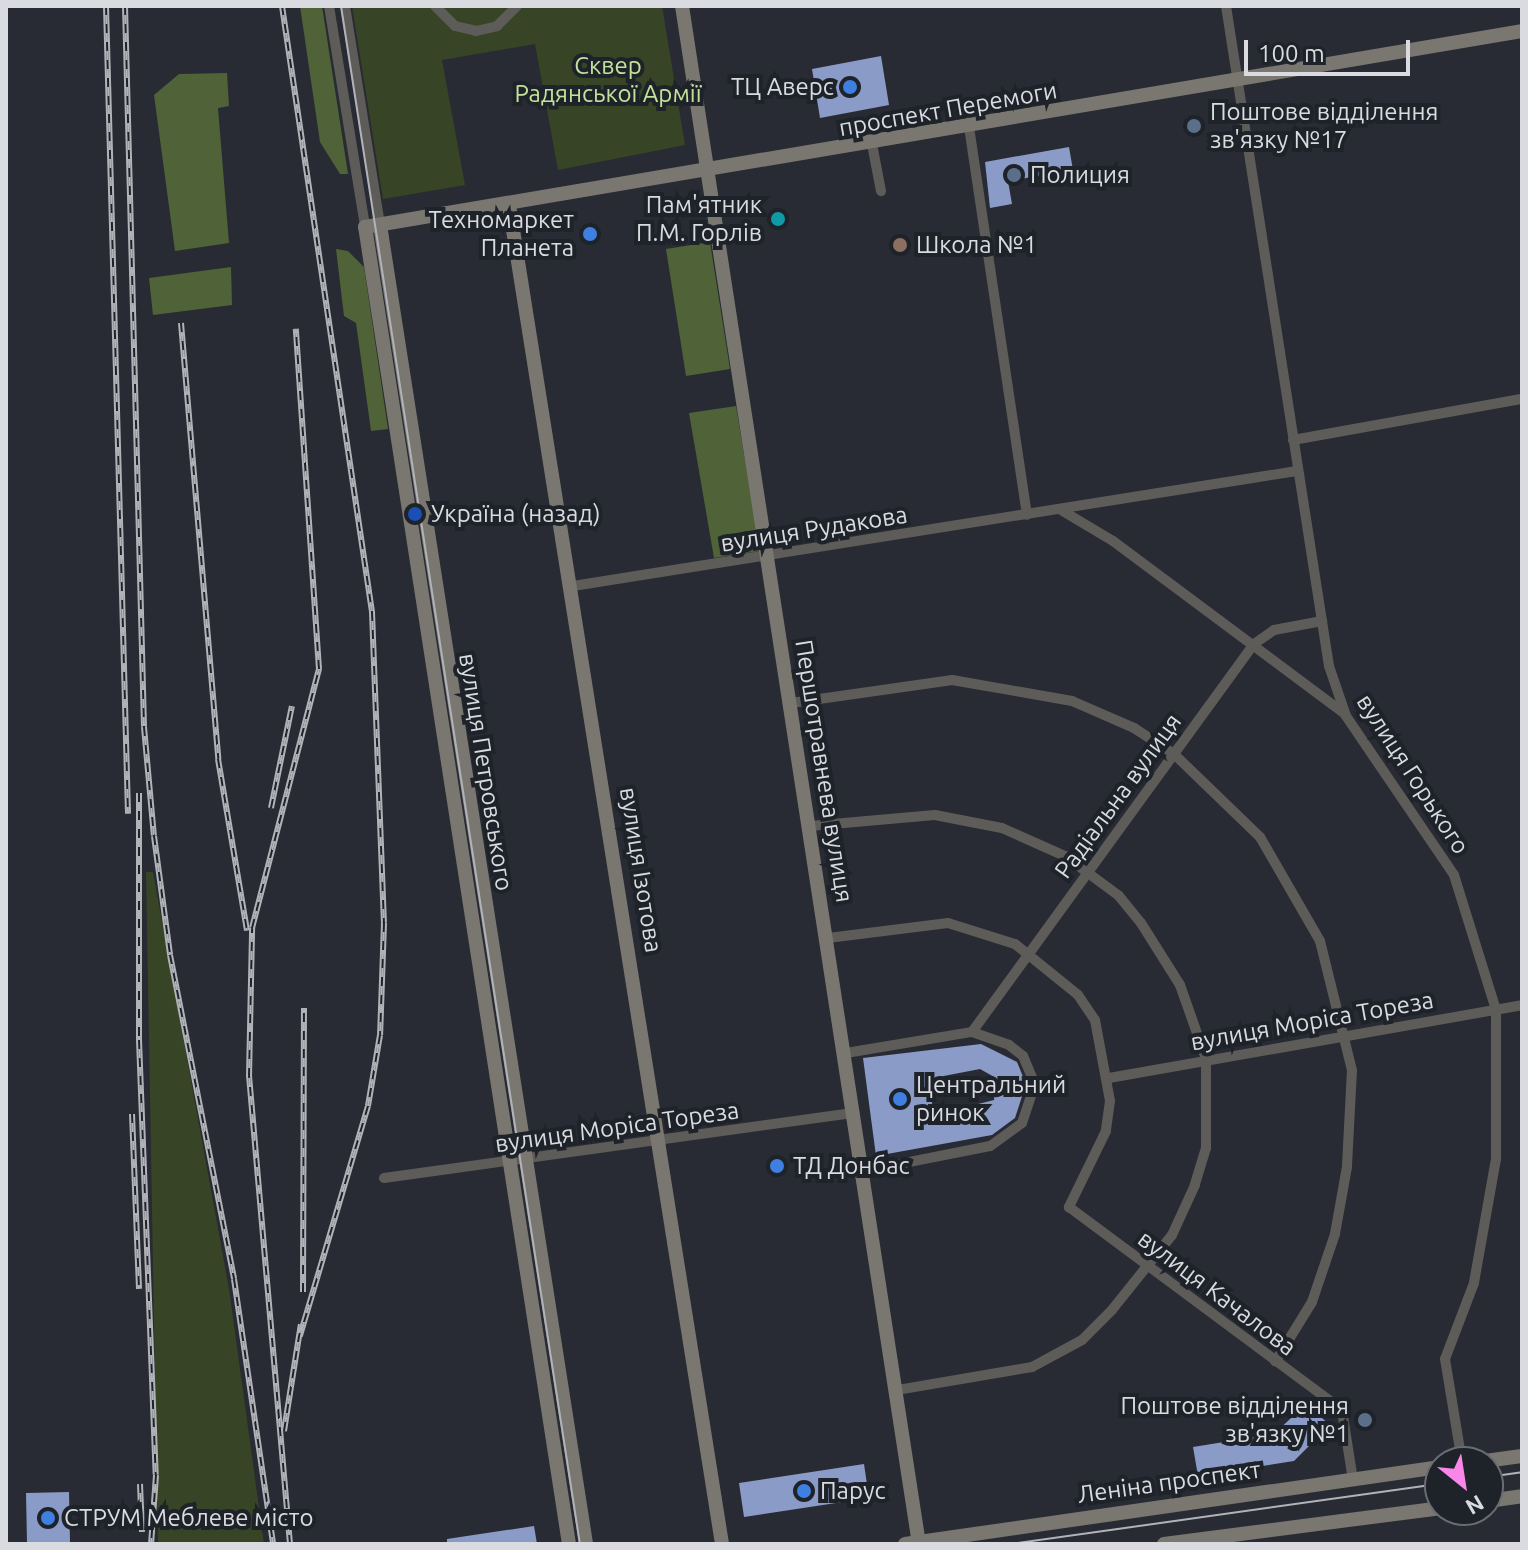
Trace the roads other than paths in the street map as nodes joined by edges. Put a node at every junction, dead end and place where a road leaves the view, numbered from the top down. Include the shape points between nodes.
1 (329, 6) edge
2 (345, 6) edge
3 (435, 6) edge
4 (517, 6) edge
5 (682, 6) edge
6 (1226, 6) edge
7 (1522, 31) edge
8 (1240, 81) junction
9 (969, 127) junction
10 (872, 144) junction
11 (710, 172) junction
12 (881, 191) dead end
13 (509, 205) junction
14 (373, 226) junction
15 (1522, 399) edge
16 (1293, 440) junction
17 (1297, 471) junction
18 (1061, 510) junction
19 (1027, 515) junction
20 (769, 556) junction
21 (573, 586) junction
22 (1322, 621) junction
23 (1254, 644) junction
24 (791, 703) junction
25 (1346, 716) junction
26 (1174, 754) junction
27 (810, 826) junction
28 (1088, 872) junction
29 (828, 938) junction
30 (1029, 953) junction
31 (1522, 1005) edge
32 (1496, 1010) junction
33 (972, 1032) junction
34 (1348, 1035) junction
35 (846, 1053) junction
36 (1206, 1059) junction
37 (1109, 1078) junction
38 (855, 1113) junction
39 (661, 1140) junction
40 (526, 1161) junction
41 (510, 1163) junction
42 (864, 1171) junction
43 (384, 1178) dead end
44 (1149, 1268) junction
45 (1275, 1362) junction
46 (898, 1390) junction
47 (1459, 1446) edge
48 (1424, 1469) edge
49 (1353, 1480) junction
50 (1424, 1510) edge
51 (915, 1543) edge
52 (569, 1544) edge
53 (586, 1544) edge
54 (722, 1544) edge
55 (1164, 1544) edge

1 - 14 street, вулиця Петровського
2 - 14 street, вулиця Петровського
3 - 4 street via 455,26 476,31 497,26
5 - 11 main road, Першотравнева вулиця
6 - 8 street, вулиця Горького
7 - 8 main road, проспект Перемоги
8 - 9 main road, проспект Перемоги
8 - 16 street, вулиця Горького
9 - 10 main road, проспект Перемоги
9 - 19 street
10 - 11 main road, проспект Перемоги
10 - 12 street
11 - 13 main road, проспект Перемоги
11 - 20 main road, Першотравнева вулиця
13 - 14 main road, проспект Перемоги
13 - 21 main road, вулиця Ізотова
14 - 40 main road, вулиця Петровського
14 - 41 main road, вулиця Петровського
15 - 16 street
16 - 17 street, вулиця Горького
17 - 18 street, вулиця Рудакова
17 - 22 street, вулиця Горького
18 - 19 street, вулиця Рудакова
18 - 23 street
19 - 20 street, вулиця Рудакова
20 - 21 street, вулиця Рудакова
20 - 24 main road, Першотравнева вулиця
21 - 39 main road, вулиця Ізотова
22 - 23 street, Радіальна вулиця via 1274,630
22 - 25 street, вулиця Горького
23 - 25 street
23 - 26 street, Радіальна вулиця
24 - 26 street via 910,685 987,682 1072,701 1134,728
24 - 27 main road, Першотравнева вулиця
25 - 32 street, вулиця Горького via 1454,875
26 - 28 street, Радіальна вулиця
26 - 34 street via 1260,837 1293,885 1320,941
27 - 28 street via 902,816 969,820 1036,841
27 - 29 main road, Першотравнева вулиця
28 - 30 street, Радіальна вулиця
28 - 36 street via 1119,896 1160,952 1193,1015
29 - 30 street via 934,922
29 - 35 main road, Першотравнева вулиця
30 - 33 street, Радіальна вулиця
30 - 37 street via 1088,1008
31 - 32 street, вулиця Моріса Тореза
32 - 34 street, вулиця Моріса Тореза
32 - 47 street, вулиця Горького via 1496,1159 1474,1283 1445,1359
33 - 35 street
33 - 42 street via 1009,1045 1032,1070 1031,1107 1022,1123 990,1146
34 - 36 street, вулиця Моріса Тореза
34 - 45 street via 1352,1103 1341,1211 1312,1302
35 - 38 main road, Першотравнева вулиця
36 - 37 street, вулиця Моріса Тореза
36 - 44 street via 1206,1148 1184,1212
37 - 44 street, вулиця Качалова via 1106,1131 1069,1207
38 - 39 street, вулиця Моріса Тореза
38 - 42 main road, Першотравнева вулиця
39 - 40 street, вулиця Моріса Тореза
39 - 54 main road, вулиця Ізотова
40 - 41 street, вулиця Моріса Тореза
40 - 53 main road, вулиця Петровського
41 - 43 street, вулиця Моріса Тореза
41 - 52 main road, вулиця Петровського
42 - 46 main road, Першотравнева вулиця
44 - 45 street, вулиця Качалова
44 - 46 street via 1063,1353 998,1376
45 - 49 street, вулиця Качалова via 1342,1410
46 - 51 main road, Першотравнева вулиця
48 - 49 main road, Леніна проспект
49 - 51 main road, Леніна проспект
50 - 55 main road

